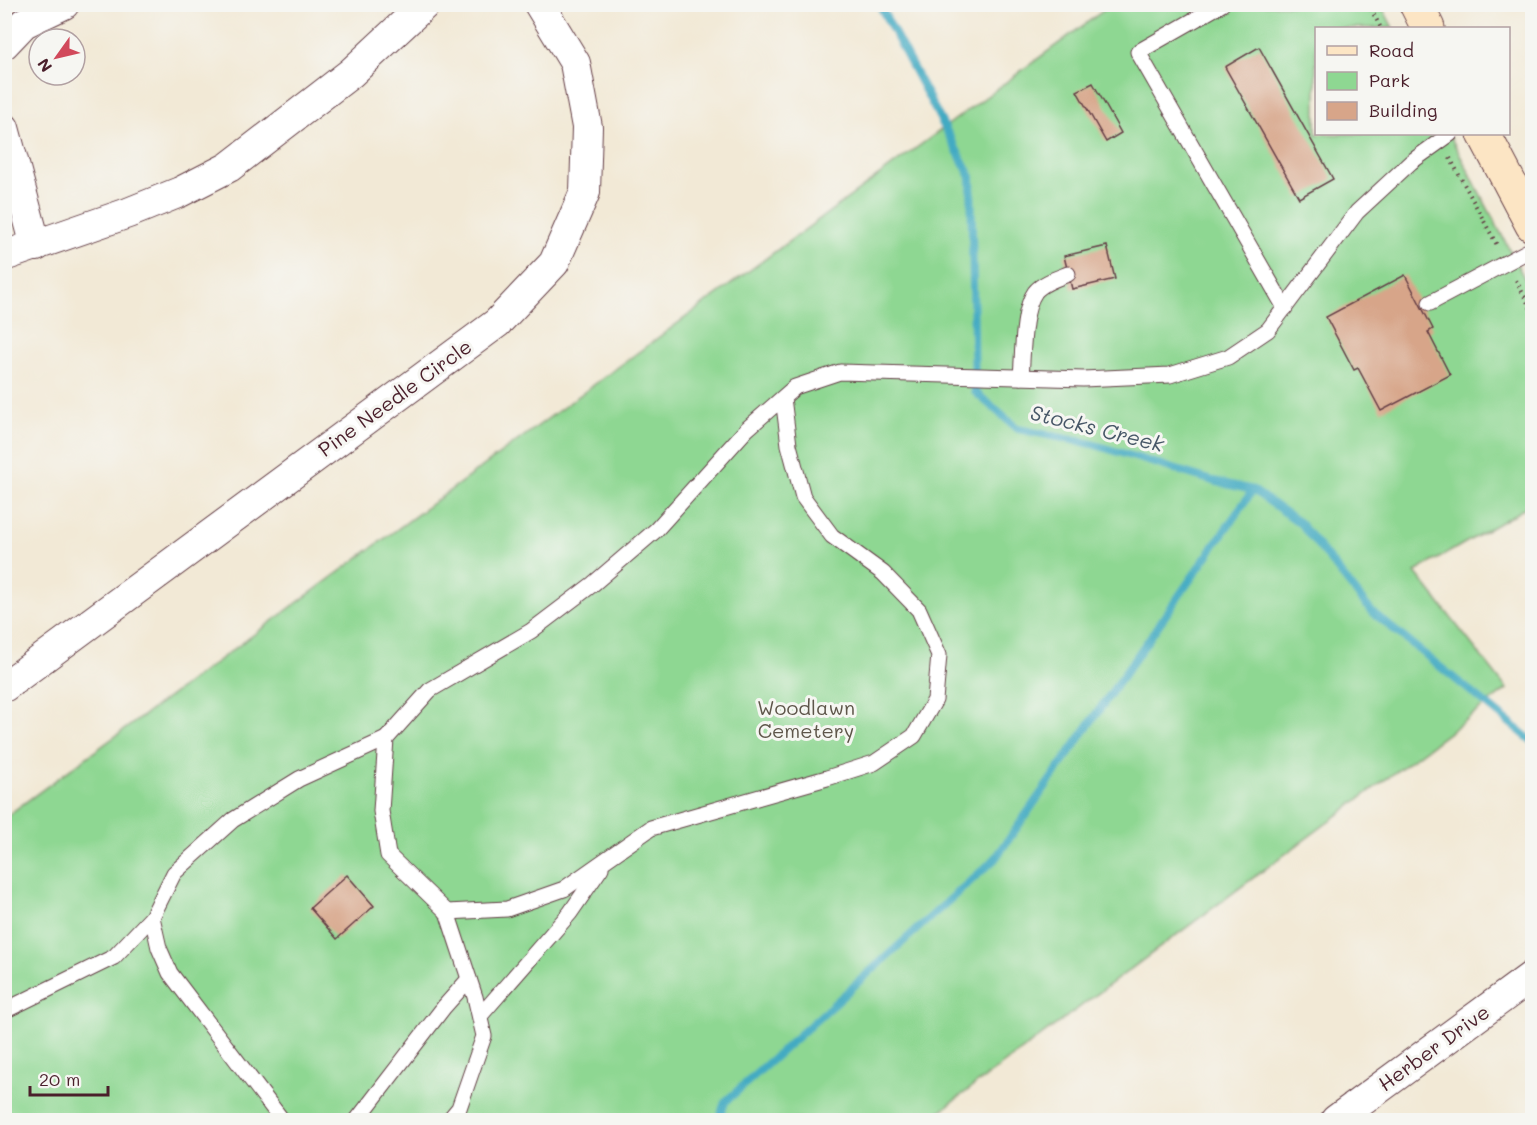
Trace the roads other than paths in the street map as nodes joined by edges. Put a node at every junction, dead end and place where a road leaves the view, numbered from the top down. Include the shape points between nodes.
1 (64, 4) edge
2 (425, 4) edge
3 (539, 4) edge
4 (1222, 4) edge
5 (1416, 4) edge
6 (1428, 27) edge
7 (4, 44) edge
8 (4, 128) edge
9 (1485, 135) edge
10 (1445, 137) edge
11 (1533, 225) edge
12 (36, 246) junction
13 (1533, 249) edge
14 (4, 256) edge
15 (1068, 273) dead end
16 (1430, 303) dead end
17 (1285, 308) junction
18 (1021, 377) junction
19 (783, 398) junction
20 (4, 687) edge
21 (386, 739) junction
22 (606, 861) junction
23 (447, 912) junction
24 (153, 917) junction
25 (1533, 976) edge
26 (469, 978) junction
27 (4, 1011) edge
28 (480, 1016) junction
29 (282, 1120) edge
30 (357, 1120) edge
31 (450, 1120) edge
32 (1336, 1120) edge

1 - 7 street via 24,23
2 - 12 street via 351,73 229,167 180,192
3 - 20 street, Pine Needle Circle via 575,63 587,127 585,192 554,263 497,323
4 - 17 lane via 1138,52
5 - 6 main road
8 - 12 street
9 - 11 main road
10 - 17 lane via 1411,162 1357,212
12 - 14 street
13 - 16 lane
15 - 18 lane via 1035,291 1027,309
17 - 18 lane via 1268,330 1228,357 1170,375
18 - 19 lane via 840,372 795,387
19 - 21 lane via 747,429 656,530 531,631 430,690
19 - 22 lane via 789,445 803,497 832,536 883,573 920,610 939,655 935,700 914,736 874,763 651,828
21 - 23 lane via 381,811 388,855
21 - 24 lane via 299,779 232,820 174,873
22 - 23 lane via 564,889 507,909
22 - 28 lane via 570,913
23 - 26 lane
24 - 27 lane via 114,957
24 - 29 lane via 159,948 170,973
25 - 32 street, Herber Drive
26 - 28 lane
26 - 30 lane
28 - 31 lane via 484,1036 459,1108

